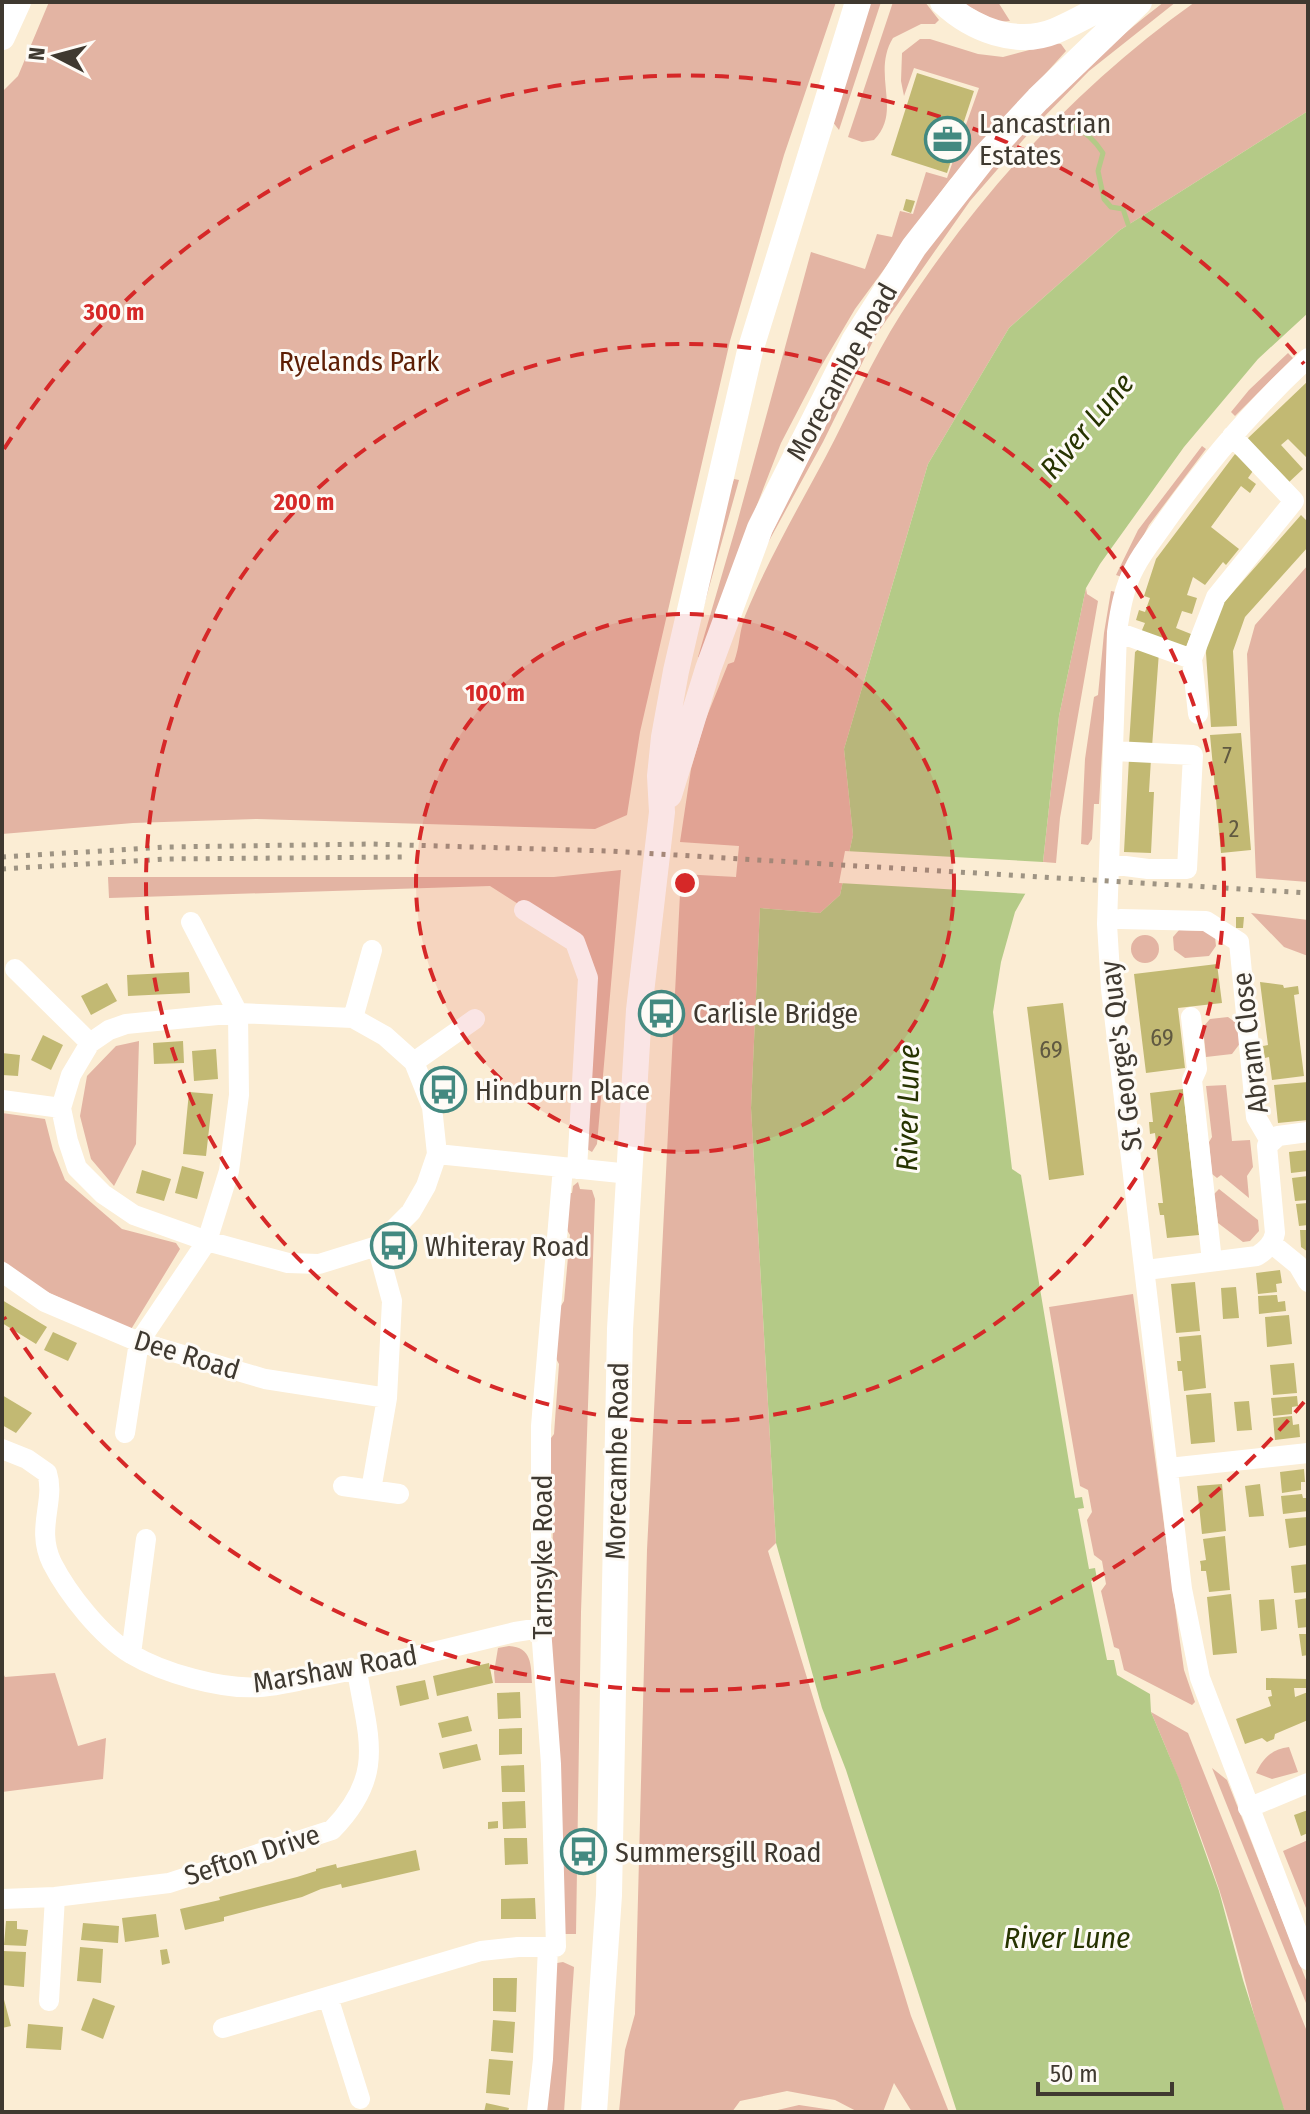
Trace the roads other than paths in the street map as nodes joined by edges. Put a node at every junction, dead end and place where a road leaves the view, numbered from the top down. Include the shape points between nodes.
1 (18, 2) edge
2 (858, 2) edge
3 (943, 2) edge
4 (1112, 2) edge
5 (1139, 2) edge
6 (2, 37) edge
7 (1308, 358) edge
8 (1232, 436) junction
9 (1117, 632) junction
10 (1192, 659) junction
11 (1198, 714) dead end
12 (1114, 751) junction
13 (662, 812) junction
14 (1110, 864) junction
15 (524, 910) dead end
16 (1120, 919) dead end
17 (191, 922) dead end
18 (372, 950) dead end
19 (15, 969) dead end
20 (238, 1013) junction
21 (1191, 1017) dead end
22 (353, 1018) junction
23 (475, 1019) dead end
24 (90, 1043) junction
25 (414, 1062) junction
26 (2, 1100) edge
27 (61, 1108) junction
28 (1308, 1132) edge
29 (1270, 1141) junction
30 (437, 1154) junction
31 (570, 1168) junction
32 (630, 1174) junction
33 (207, 1241) junction
34 (1271, 1243) junction
35 (377, 1246) junction
36 (1212, 1261) junction
37 (1146, 1270) junction
38 (2, 1272) edge
39 (1308, 1282) edge
40 (139, 1342) junction
41 (387, 1398) junction
42 (125, 1433) dead end
43 (2, 1449) edge
44 (1308, 1453) edge
45 (1169, 1468) junction
46 (343, 1486) dead end
47 (371, 1490) junction
48 (399, 1494) dead end
49 (146, 1539) dead end
50 (541, 1628) junction
51 (131, 1654) junction
52 (357, 1671) junction
53 (1308, 1783) edge
54 (1248, 1808) junction
55 (55, 1897) junction
56 (2, 1899) edge
57 (552, 1947) junction
58 (1308, 1960) edge
59 (328, 1997) junction
60 (49, 2001) dead end
61 (223, 2028) dead end
62 (360, 2099) dead end
63 (537, 2112) edge
64 (594, 2112) edge

1 - 6 main road
2 - 13 main road, Morecambe Road via 750,351 723,460 664,737
3 - 4 main road via 980,27 1024,37 1052,32
5 - 13 main road, Morecambe Road via 986,155 914,247 854,341 760,528
7 - 8 street, St George's Quay
8 - 9 street, St George's Quay via 1135,566
8 - 10 street via 1294,501 1216,597
9 - 10 street
9 - 12 street, St George's Quay
10 - 11 street
12 - 14 street, St George's Quay
12 - 14 street via 1193,755 1187,869
13 - 32 main road, Morecambe Road via 639,1010
14 - 37 street, St George's Quay via 1111,989
15 - 31 street, Tarnsyke Road via 575,942 588,978
16 - 29 street, Abram Close via 1206,921 1239,942 1256,1117
17 - 20 street
18 - 22 street
19 - 24 street
20 - 22 street
20 - 24 street via 126,1024
20 - 33 street via 239,1095 229,1171
21 - 36 street via 1197,1069 1192,1080
22 - 25 street via 385,1036
23 - 25 street
24 - 27 street via 71,1075
25 - 30 street via 432,1107
26 - 27 street
27 - 33 street via 77,1168 103,1194 134,1215
28 - 29 street, Abram Close
29 - 34 street, Abram Close via 1267,1159 1275,1224
30 - 31 street
30 - 35 street via 411,1212
31 - 32 street
31 - 50 street, Tarnsyke Road via 541,1426
32 - 64 main road, Morecambe Road via 620,1329 609,1895
33 - 35 street via 288,1263 319,1264
33 - 40 street
34 - 36 street via 1257,1256
34 - 39 street via 1298,1265
35 - 41 street via 392,1301
36 - 37 street
37 - 45 street, St George's Quay
38 - 40 street, Dee Road via 45,1302
40 - 41 street, Dee Road via 265,1379
40 - 42 street
41 - 47 street
43 - 51 street, Marshaw Road via 41,1467 49,1479 45,1542 53,1563 90,1619
44 - 45 street
45 - 54 street, St George's Quay via 1182,1589 1200,1678
46 - 47 street
47 - 48 street
49 - 51 street
50 - 52 street, Marshaw Road
50 - 57 street, Tarnsyke Road via 551,1764
51 - 52 street, Marshaw Road via 197,1681 259,1688
52 - 55 street, Sefton Drive via 371,1751 366,1782 332,1830 169,1883
53 - 54 street
54 - 58 street, St George's Quay
55 - 56 street, Sefton Drive
55 - 60 street
57 - 59 street via 481,1951
57 - 63 street, Tarnsyke Road
59 - 61 street
59 - 62 street

